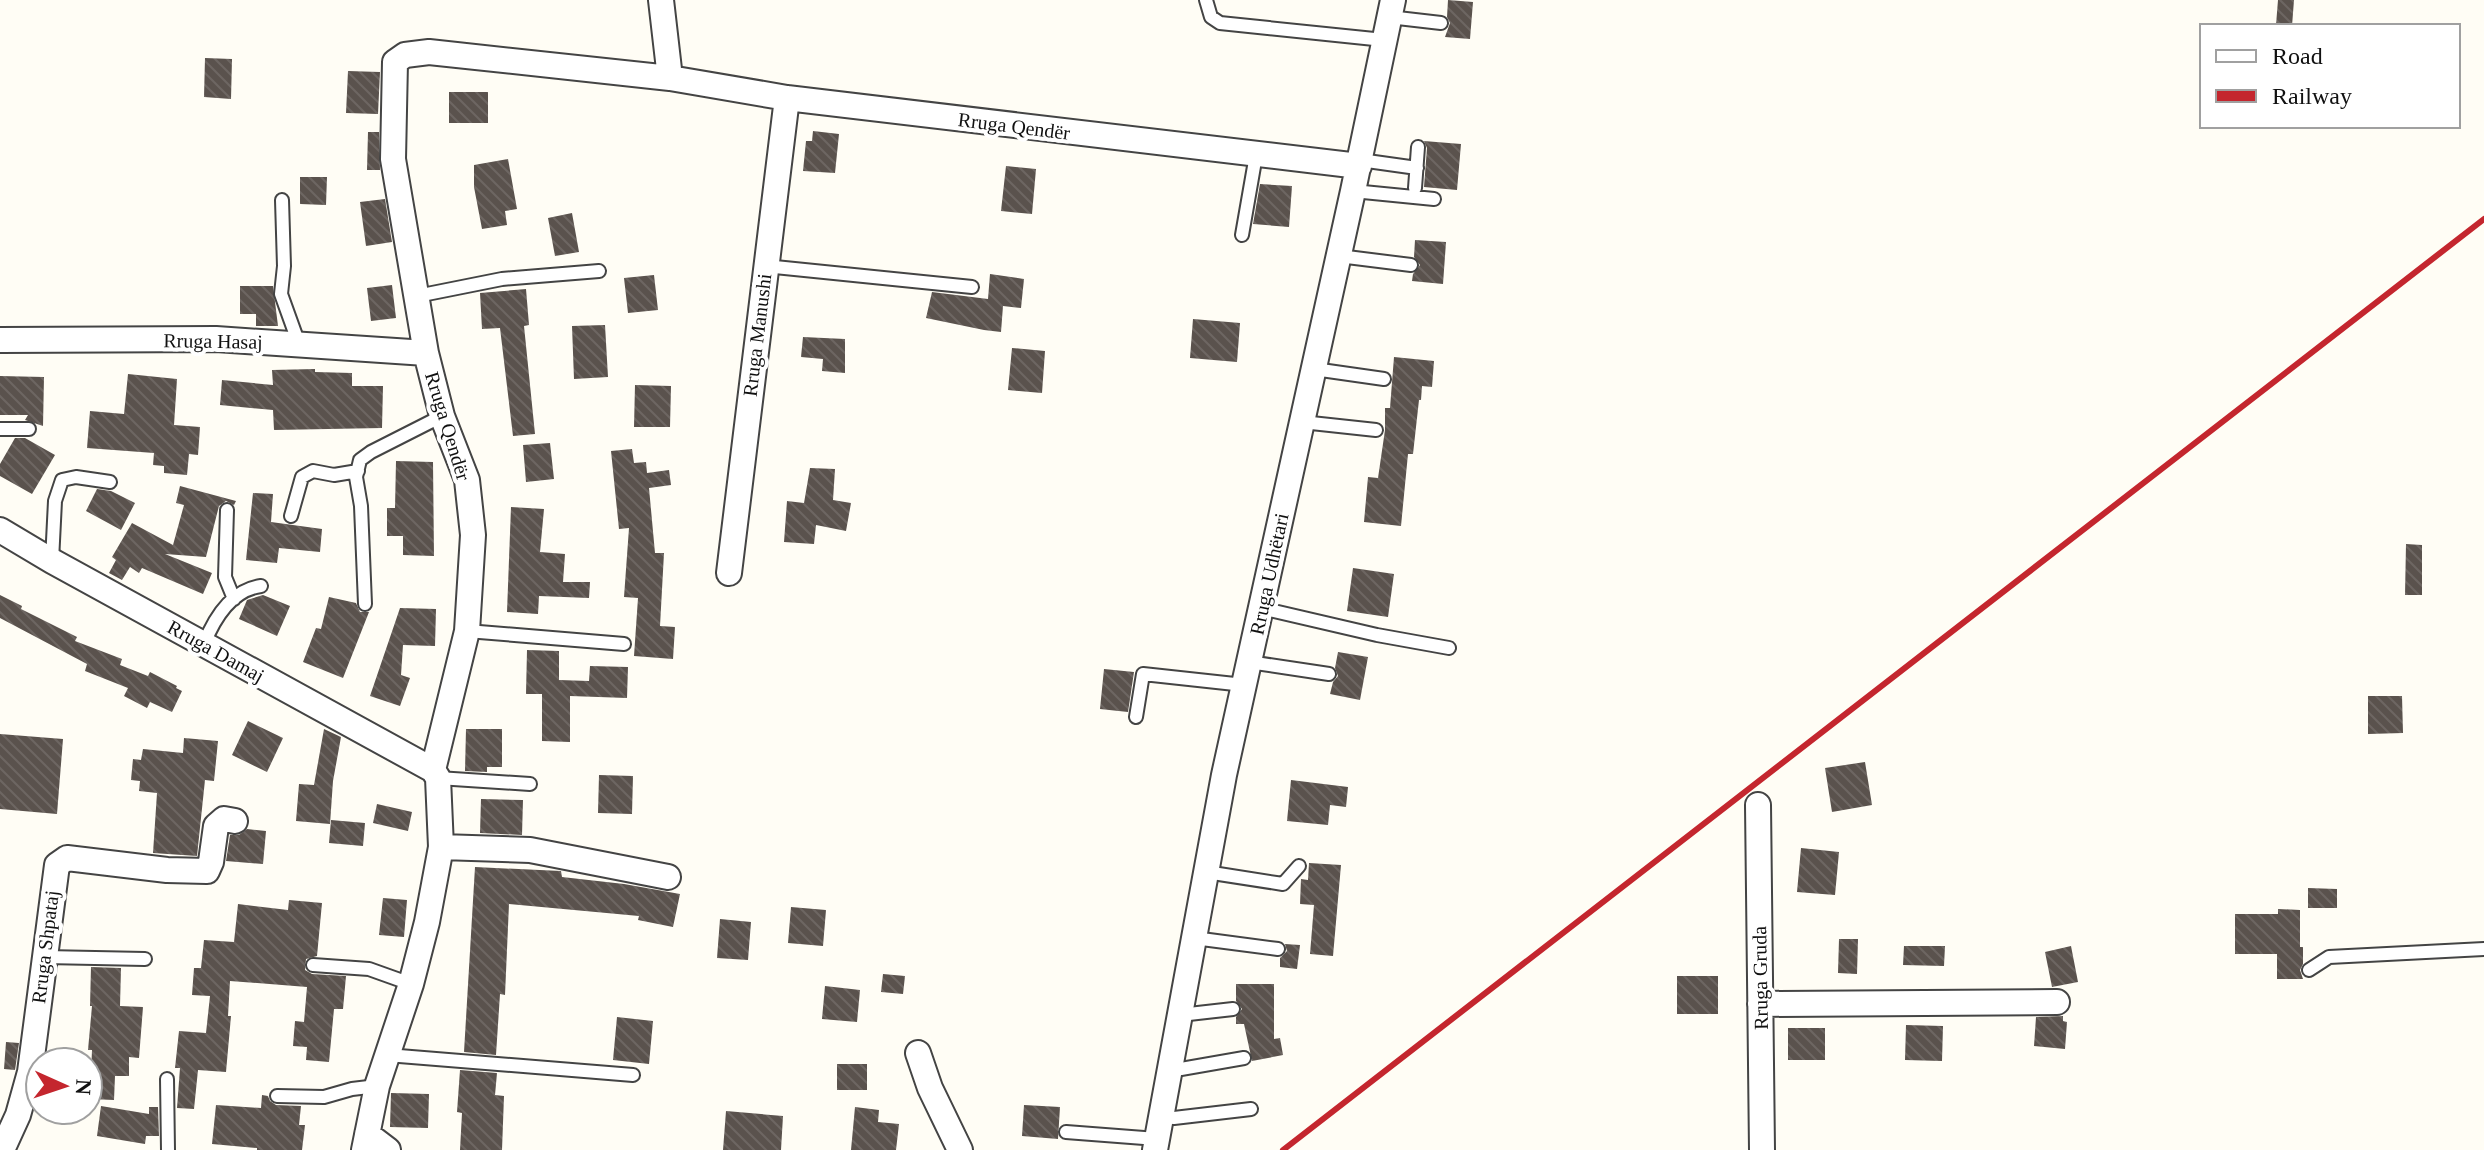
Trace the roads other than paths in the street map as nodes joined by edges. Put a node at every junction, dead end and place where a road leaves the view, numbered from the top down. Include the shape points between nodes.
1 (661, 0) edge
2 (1206, 0) edge
3 (1389, 19) edge
4 (1441, 23) dead end
5 (670, 78) junction
6 (787, 98) junction
7 (1418, 147) dead end
8 (1256, 155) junction
9 (1359, 163) junction
10 (1417, 168) junction
11 (1415, 188) dead end
12 (1353, 191) junction
13 (1434, 199) dead end
14 (282, 200) dead end
15 (1242, 235) dead end
16 (1339, 256) junction
17 (1411, 265) dead end
18 (765, 266) junction
19 (599, 271) dead end
20 (972, 287) dead end
21 (417, 296) junction
22 (0, 340) edge
23 (299, 344) junction
24 (426, 353) junction
25 (1314, 369) junction
26 (1384, 379) dead end
27 (442, 416) junction
28 (1302, 422) junction
29 (0, 429) edge
30 (29, 429) dead end
31 (1376, 430) dead end
32 (358, 471) junction
33 (110, 482) dead end
34 (227, 510) dead end
35 (291, 516) dead end
36 (0, 530) edge
37 (52, 561) junction
38 (729, 573) dead end
39 (261, 586) dead end
40 (234, 599) junction
41 (365, 604) dead end
42 (1261, 608) junction
43 (467, 631) junction
44 (204, 644) junction
45 (624, 644) dead end
46 (1449, 648) dead end
47 (1247, 674) junction
48 (1329, 674) dead end
49 (1136, 717) dead end
50 (436, 774) junction
51 (530, 784) dead end
52 (1758, 805) dead end
53 (235, 821) dead end
54 (441, 847) junction
55 (1299, 866) dead end
56 (1206, 872) junction
57 (668, 877) dead end
58 (1194, 938) junction
59 (1278, 949) dead end
60 (2484, 949) edge
61 (45, 957) junction
62 (145, 959) dead end
63 (313, 965) dead end
64 (2309, 970) dead end
65 (411, 984) junction
66 (2057, 1002) dead end
67 (1760, 1004) junction
68 (1233, 1009) dead end
69 (1180, 1015) junction
70 (918, 1053) dead end
71 (387, 1055) junction
72 (1244, 1058) dead end
73 (1171, 1067) junction
74 (633, 1075) dead end
75 (167, 1079) dead end
76 (377, 1086) junction
77 (277, 1096) dead end
78 (1251, 1109) dead end
79 (1066, 1132) dead end
80 (1158, 1135) edge
81 (365, 1142) edge
82 (2, 1150) edge
83 (168, 1150) edge
84 (388, 1150) edge
85 (960, 1150) edge
86 (1762, 1150) edge

1 - 5 street
2 - 3 lane via 1211,17 1220,23
3 - 4 lane
3 - 9 street, Rruga Udhëtari
5 - 6 street, Rruga Qendër
5 - 21 street, Rruga Qendër via 429,52 395,62 393,159
6 - 8 street, Rruga Qendër
6 - 18 street, Rruga Manushi
7 - 10 lane
8 - 9 street, Rruga Qendër
8 - 15 lane
9 - 10 lane
9 - 12 street, Rruga Udhëtari
10 - 11 lane
12 - 13 lane
12 - 16 street, Rruga Udhëtari
14 - 23 lane via 281,294
16 - 17 lane
16 - 25 street, Rruga Udhëtari
18 - 20 lane
18 - 38 street, Rruga Manushi
19 - 21 lane via 502,279
21 - 24 street, Rruga Qendër
22 - 23 street, Rruga Hasaj
23 - 24 street, Rruga Hasaj
24 - 27 street, Rruga Qendër
25 - 26 lane
25 - 28 street, Rruga Udhëtari
27 - 32 lane via 371,452 360,460
27 - 43 street, Rruga Qendër via 467,480 473,535
28 - 31 lane
28 - 42 street, Rruga Udhëtari
29 - 30 lane
32 - 35 lane via 313,471 302,477
32 - 41 lane
33 - 37 lane via 62,480 55,501
34 - 40 lane via 225,577
36 - 37 street, Rruga Damaj
37 - 44 street, Rruga Damaj
39 - 40 lane
40 - 44 lane via 213,622
42 - 46 lane
42 - 47 street, Rruga Udhëtari
43 - 45 lane
43 - 50 street, Rruga Qendër
44 - 50 street, Rruga Damaj
47 - 48 lane
47 - 49 lane via 1143,674
47 - 56 street, Rruga Udhëtari
50 - 51 lane
50 - 54 street, Rruga Qendër
52 - 67 street, Rruga Gruda
53 - 61 street, Rruga Shpataj via 224,819 216,826 207,871 67,858 57,865
54 - 57 street via 530,850
54 - 65 street, Rruga Qendër
55 - 56 lane via 1283,884
56 - 58 street, Rruga Udhëtari
58 - 59 lane
58 - 69 street, Rruga Udhëtari
60 - 64 lane via 2329,957
61 - 62 lane
61 - 82 street, Rruga Shpataj via 26,1094
63 - 65 lane via 369,969
65 - 71 street, Rruga Qendër
66 - 67 street
67 - 86 street, Rruga Gruda
68 - 69 lane
69 - 73 street, Rruga Udhëtari
70 - 85 street
71 - 74 lane
71 - 76 street, Rruga Qendër
72 - 73 lane
73 - 80 street, Rruga Udhëtari
75 - 83 lane
76 - 77 lane via 324,1097
76 - 81 street, Rruga Qendër
78 - 80 lane via 1174,1118
79 - 80 lane
81 - 84 street

